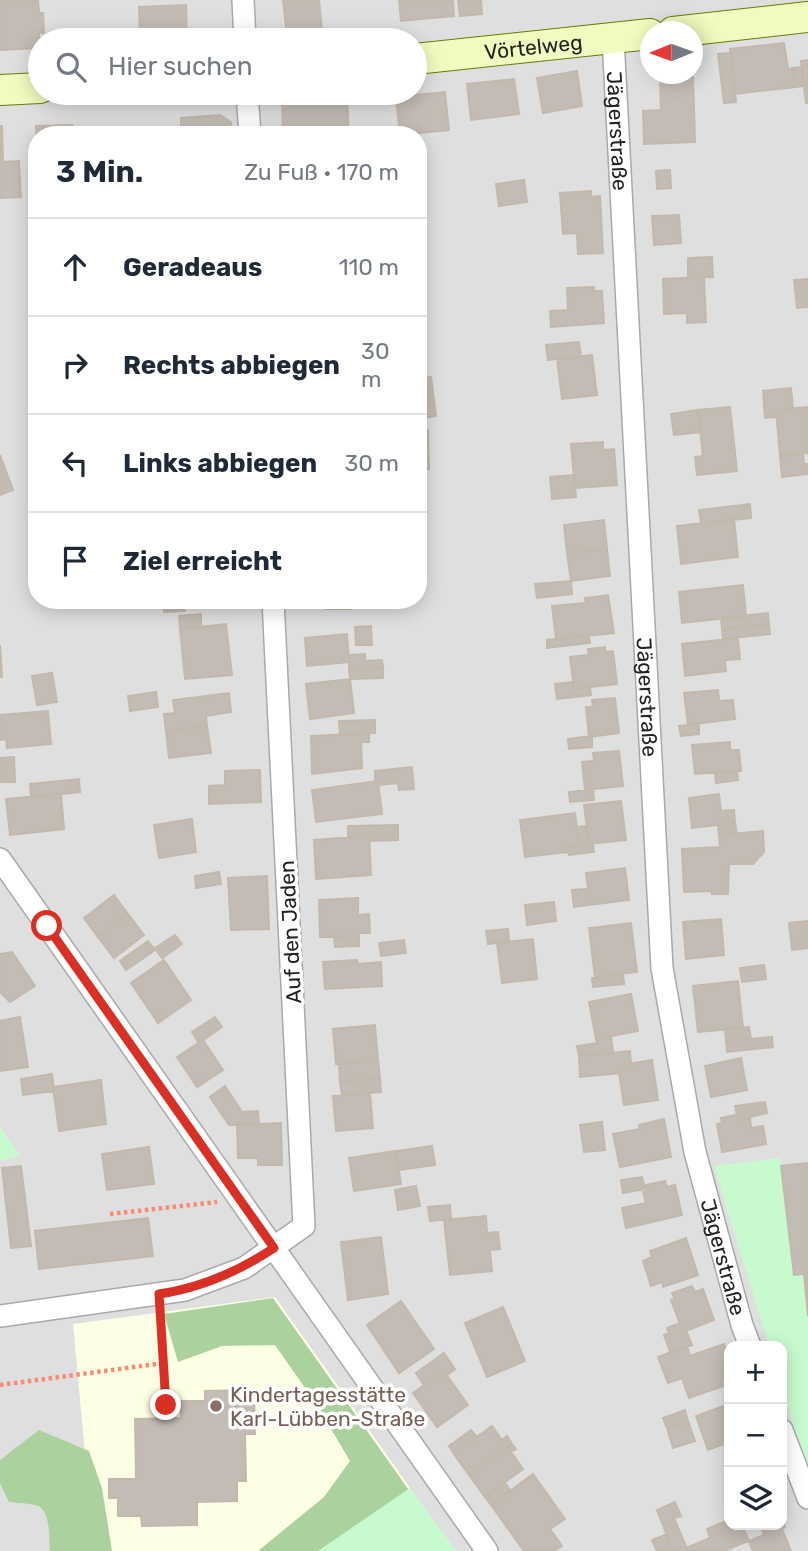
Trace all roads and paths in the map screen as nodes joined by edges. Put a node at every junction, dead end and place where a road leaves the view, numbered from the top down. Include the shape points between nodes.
1 (243, 0) edge
2 (808, 17) edge
3 (244, 28) edge
4 (703, 29) edge
5 (640, 35) edge
6 (613, 38) junction
7 (427, 58) edge
8 (28, 89) edge
9 (0, 90) edge
10 (248, 105) edge
11 (249, 126) edge
12 (273, 609) edge
13 (0, 859) edge
14 (239, 1199) junction
15 (110, 1214) dead end
16 (274, 1248) junction
17 (159, 1294) junction
18 (0, 1316) edge
19 (748, 1341) edge
20 (164, 1363) junction
21 (0, 1385) edge
22 (166, 1405) dead end
23 (787, 1443) edge
24 (808, 1498) edge
25 (487, 1551) edge

1 - 3 street
2 - 4 street
5 - 6 street, Vörtelweg
6 - 7 street, Vörtelweg
6 - 19 street, Jägerstraße via 662,968 695,1152
8 - 9 street
10 - 11 street
12 - 16 street, Auf den Jaden via 304,1226
13 - 14 street
14 - 15 path
14 - 16 street
16 - 17 street via 244,1268 185,1290
16 - 25 street
17 - 18 street
17 - 20 path
20 - 21 path
20 - 22 path
23 - 24 street

